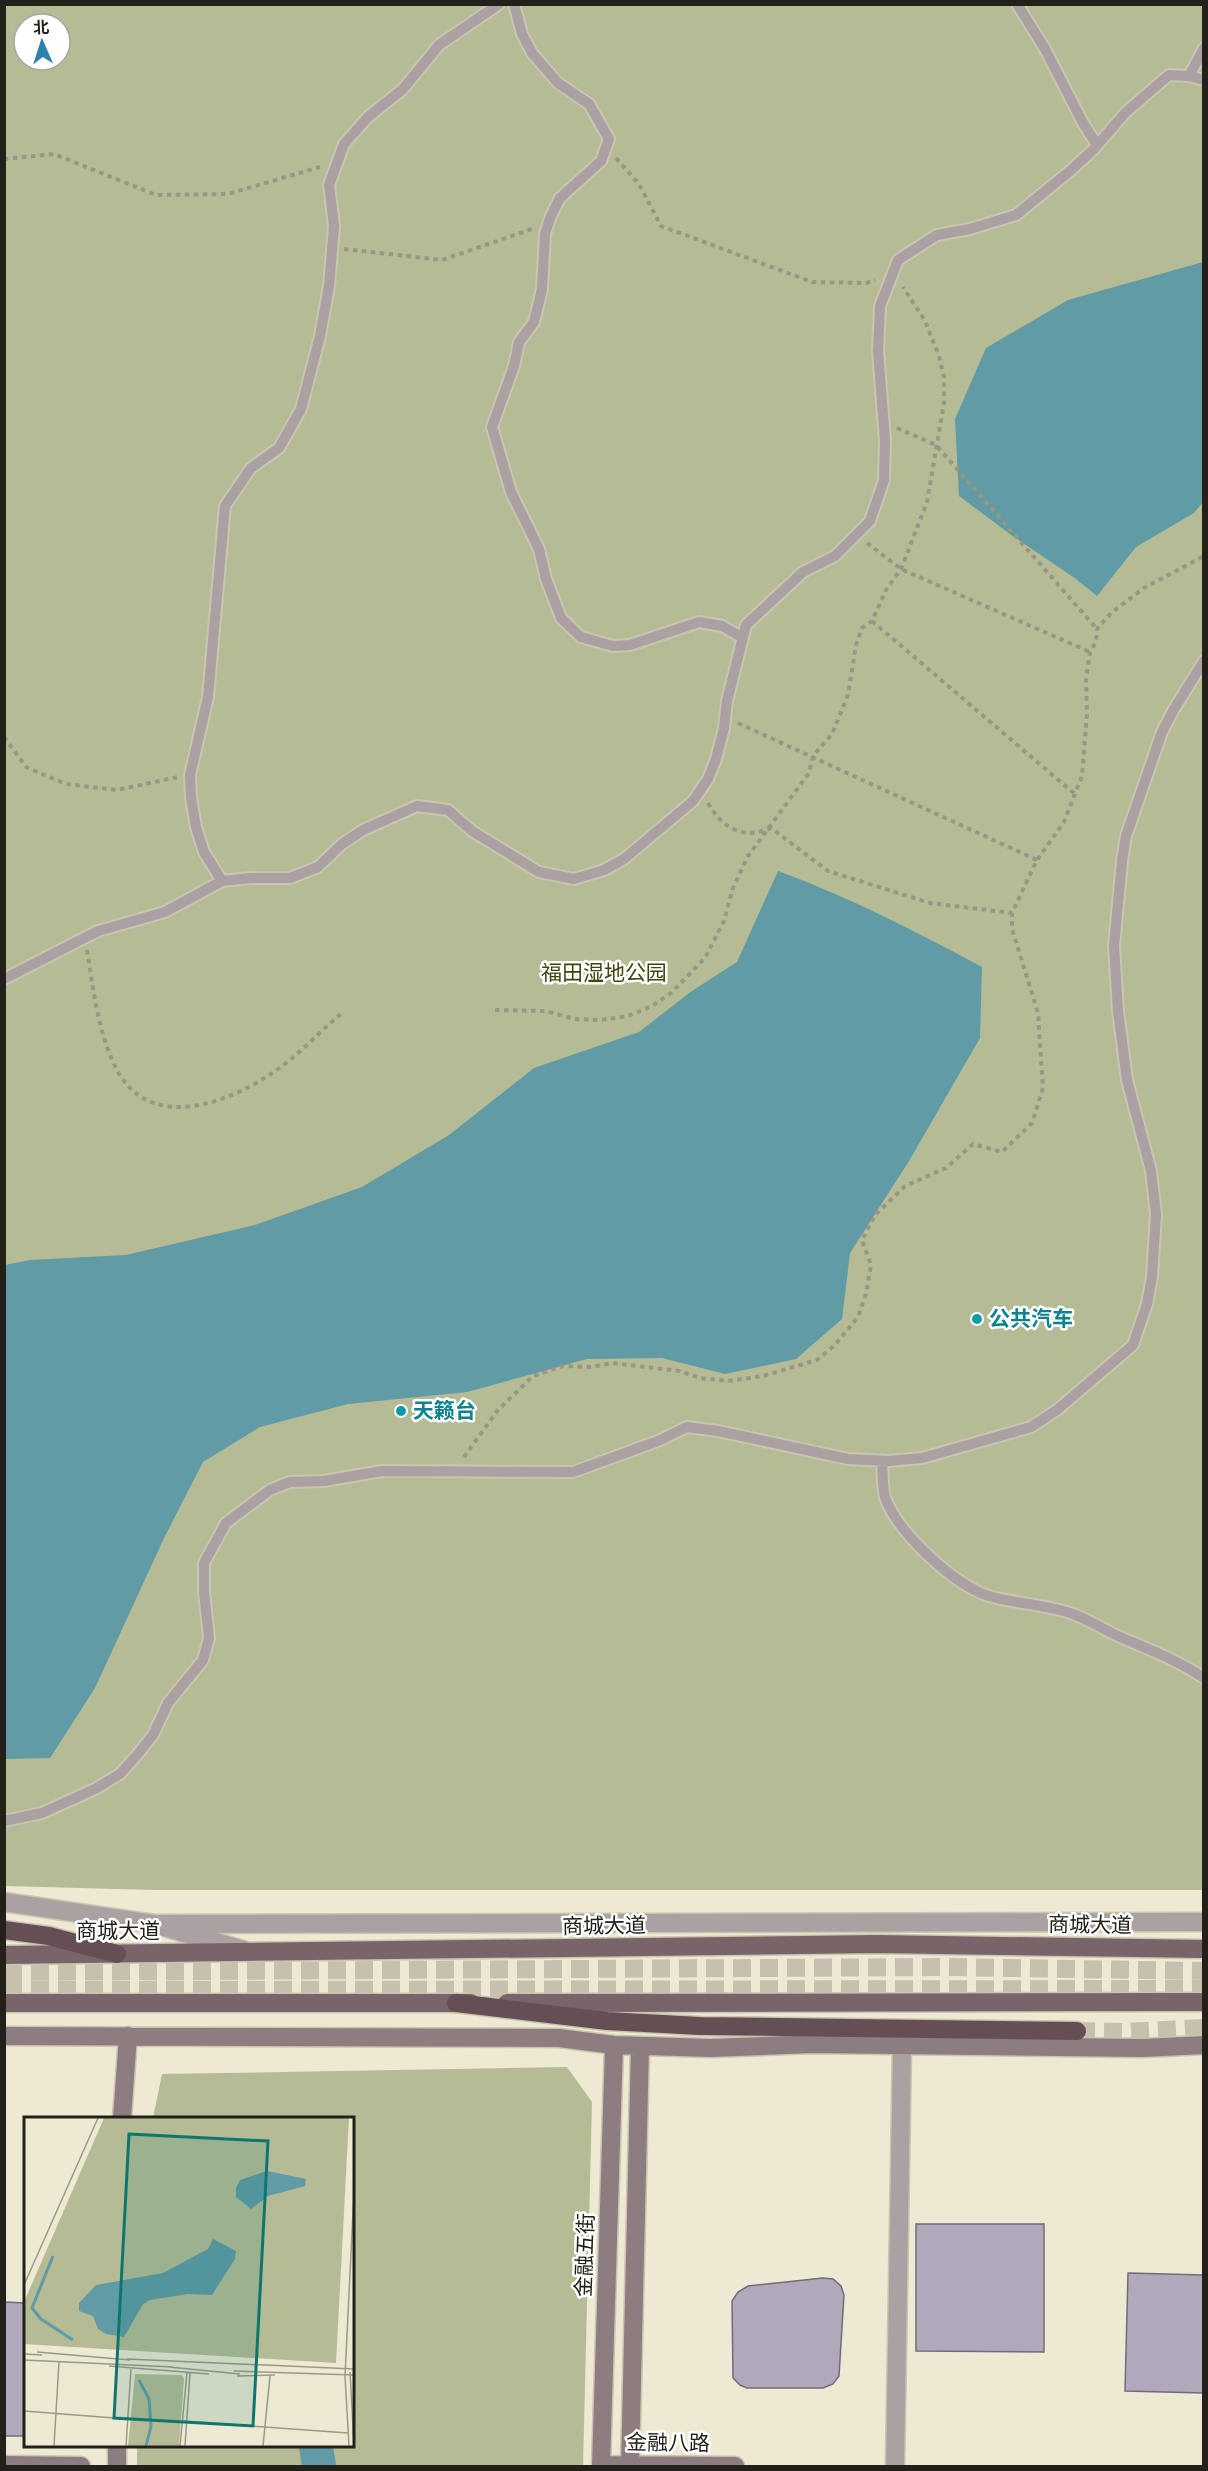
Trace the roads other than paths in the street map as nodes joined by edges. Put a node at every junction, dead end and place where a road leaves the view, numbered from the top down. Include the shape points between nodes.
1 (498, 4) edge
2 (514, 4) edge
3 (1017, 4) edge
4 (1203, 48) edge
5 (1189, 76) junction
6 (1203, 80) edge
7 (1097, 145) junction
8 (743, 638) junction
9 (1203, 661) edge
10 (222, 881) junction
11 (4, 979) edge
12 (882, 1461) junction
13 (1203, 1678) edge
14 (4, 1821) edge
15 (4, 1902) edge
16 (1203, 1922) edge
17 (154, 1924) junction
18 (4, 1930) edge
19 (1203, 1949) edge
20 (253, 1953) junction
21 (4, 1954) edge
22 (117, 1954) junction
23 (1203, 2002) edge
24 (4, 2003) edge
25 (456, 2003) junction
26 (1077, 2031) tunnel mouth
27 (4, 2036) edge
28 (129, 2036) junction
29 (1203, 2044) edge
30 (614, 2045) junction
31 (902, 2045) junction
32 (640, 2046) junction
33 (122, 2117) edge
34 (117, 2447) edge
35 (4, 2465) edge
36 (630, 2465) edge
37 (81, 2466) edge
38 (117, 2466) edge
39 (601, 2466) edge
40 (735, 2466) edge
41 (895, 2466) edge

1 - 10 lane via 439,45 403,89 368,117 344,144 329,185 334,226 329,286 301,409 279,448 251,468 225,506 208,697 190,775 196,827 204,852
2 - 8 lane via 532,53 558,83 589,104 609,139 601,161 560,198 548,223 542,289 534,322 519,342 492,427 511,492 539,549 561,618 581,637 613,646 641,642 699,622 722,626
3 - 7 lane
4 - 5 lane
5 - 6 lane
5 - 7 lane via 1169,75 1125,112
7 - 8 lane via 1016,215 937,235 898,260 880,306 878,351 884,480 870,521 834,556 803,572 776,596 746,625
8 - 10 lane via 716,759 700,790 693,801 624,860 604,870 574,879 539,873 472,831 448,810 417,806 363,830 318,867 290,878
9 - 12 lane via 1162,732 1126,836 1122,861 1114,946 1118,1011 1127,1080 1151,1171 1156,1214 1147,1304 1132,1345 1057,1410 1031,1426 922,1458
10 - 11 lane via 165,912 98,931
12 - 13 lane via 885,1497 902,1524 945,1572 988,1596 1075,1614 1181,1663
12 - 14 lane via 848,1459 687,1427 573,1472 382,1471 324,1481 290,1482 270,1490 226,1523 204,1563 209,1638 203,1660 168,1703 153,1735 120,1774 95,1789 42,1813
15 - 17 street
16 - 17 street
17 - 20 street
18 - 22 highway via 49,1936
19 - 20 main road, 商城大道 via 877,1944
20 - 22 main road, 商城大道
21 - 22 main road, 商城大道
23 - 25 main road
24 - 25 main road
25 - 26 highway via 607,2021 700,2026
27 - 28 street
28 - 30 street via 559,2038
28 - 33 street
29 - 31 street via 1143,2048
30 - 32 street
30 - 39 street, 金融五街
31 - 32 street
31 - 41 street
32 - 36 street
34 - 38 street
35 - 37 street
36 - 39 street, 金融八路
36 - 40 street, 金融八路

